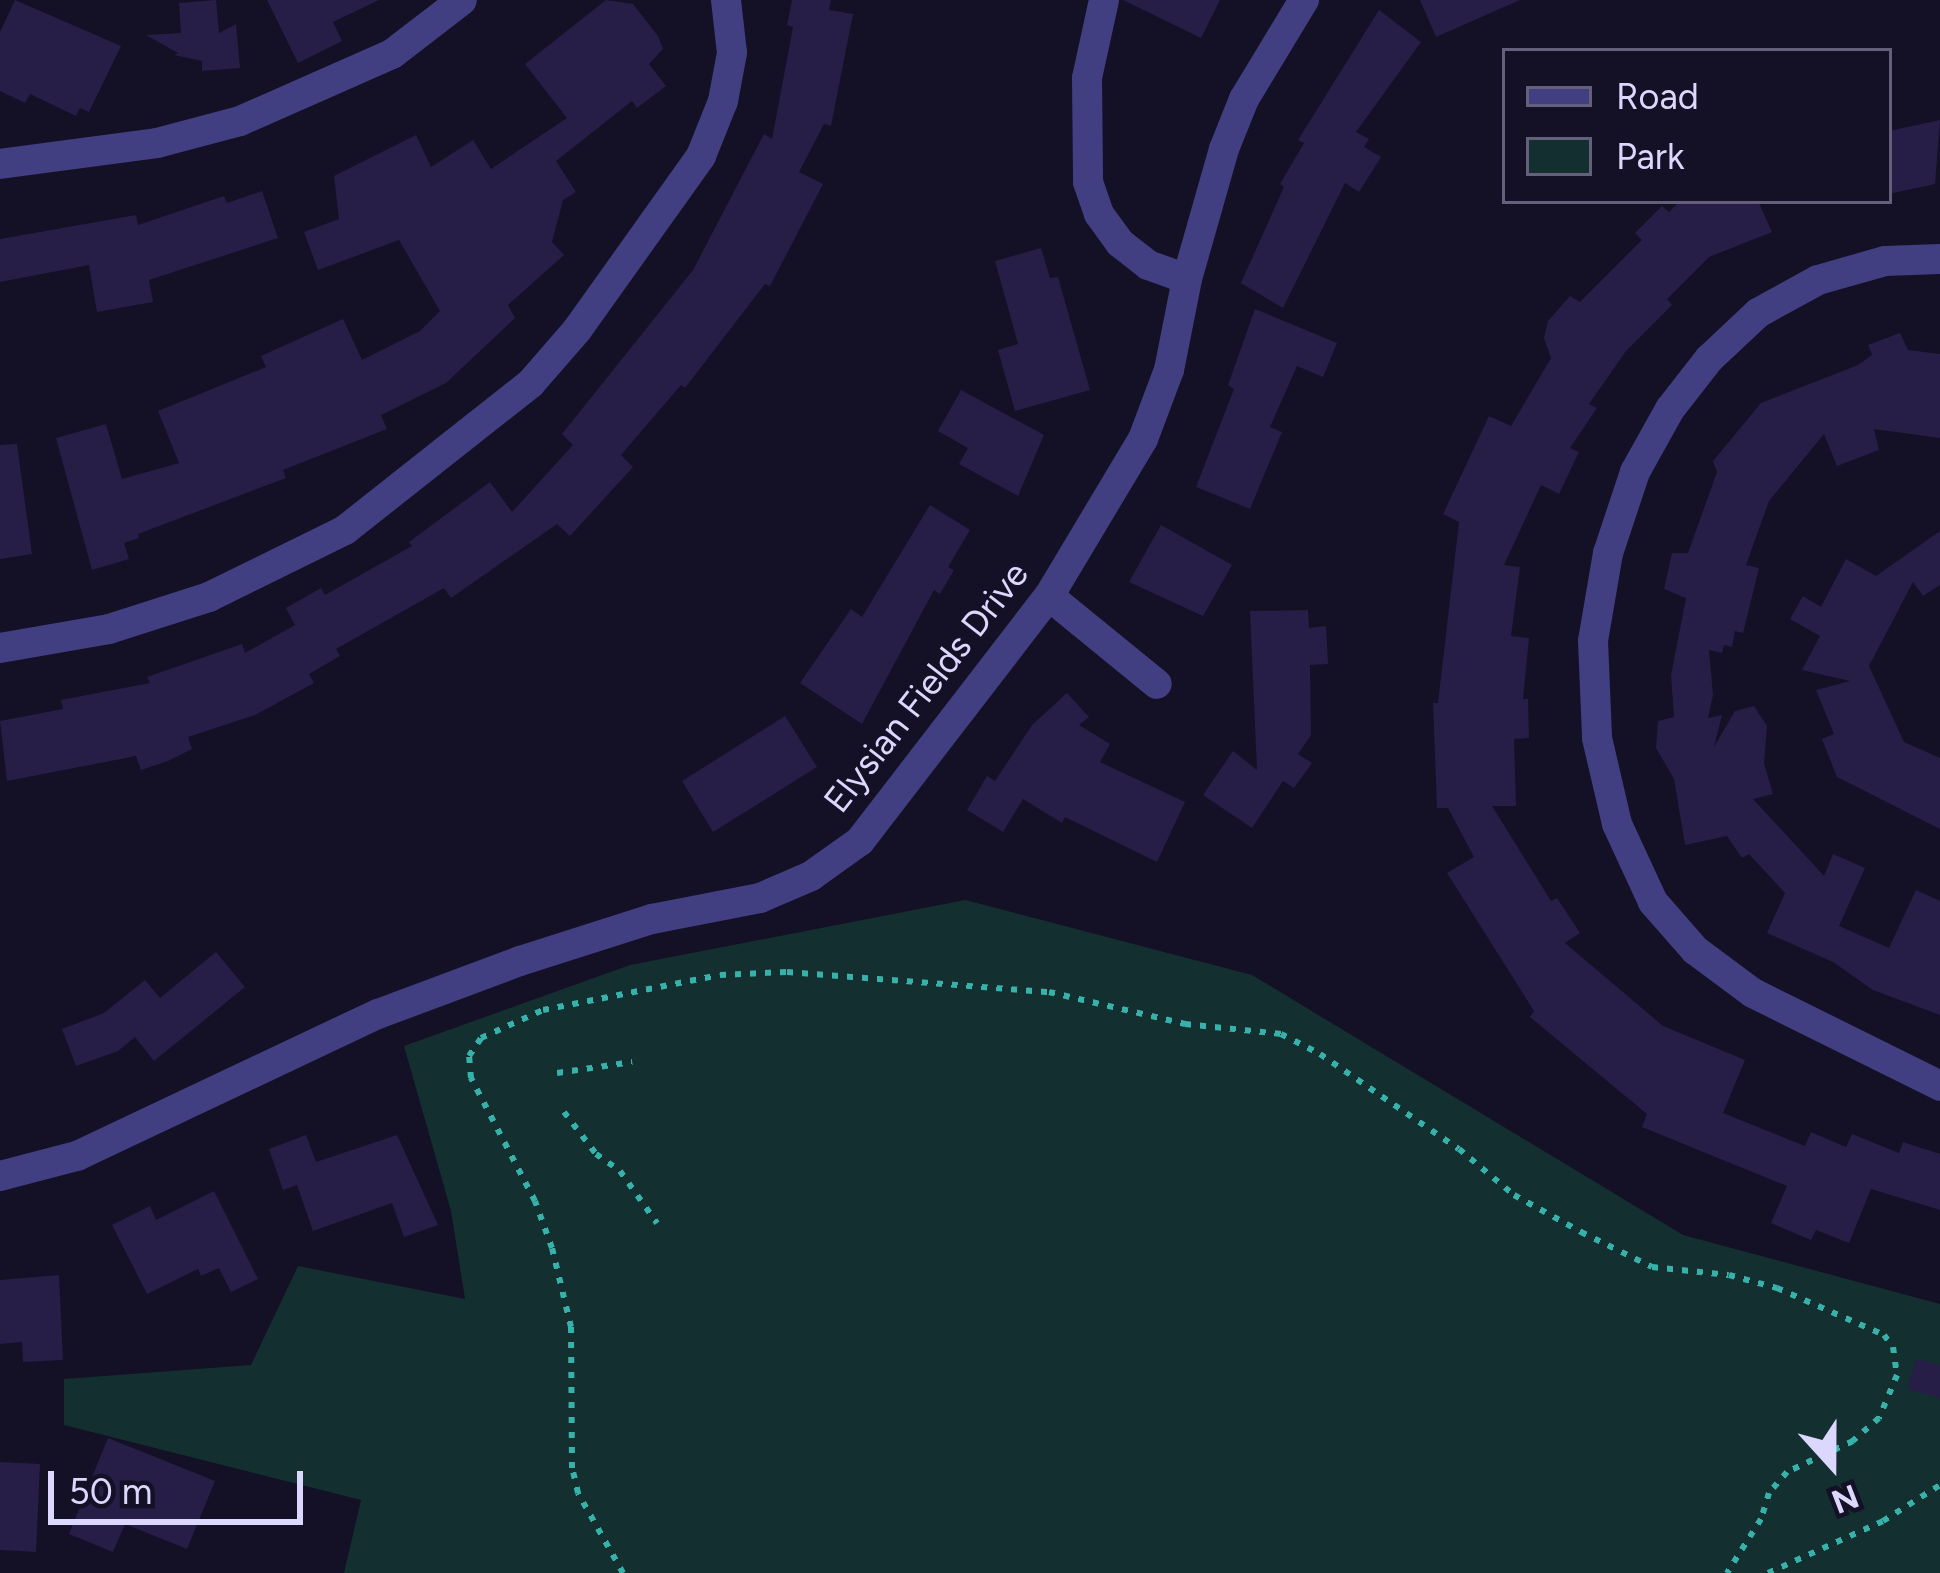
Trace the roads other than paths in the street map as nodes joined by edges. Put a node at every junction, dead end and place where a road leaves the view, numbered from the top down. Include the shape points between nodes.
1 (462, 0) edge
2 (726, 0) edge
3 (1104, 0) edge
4 (1304, 0) edge
5 (0, 164) edge
6 (1940, 260) edge
7 (1187, 279) junction
8 (1048, 596) junction
9 (0, 648) edge
10 (1157, 683) dead end
11 (1940, 1086) edge
12 (0, 1176) edge

1 - 5 street via 392,54 240,121 157,143
2 - 9 street via 732,53 701,156 531,383 345,530 209,597 109,629
3 - 7 street via 1087,77 1088,182 1120,243 1148,265
4 - 7 street, Elysian Fields Drive via 1244,99
6 - 11 street via 1885,262 1818,280 1758,313 1708,359 1635,472 1608,553 1593,641 1597,737 1617,824 1653,902 1695,950 1753,993
7 - 8 street, Elysian Fields Drive via 1169,370 1143,439
8 - 10 street
8 - 12 street, Elysian Fields Drive via 860,841 811,876 760,898 652,919 520,961 378,1014 76,1156

